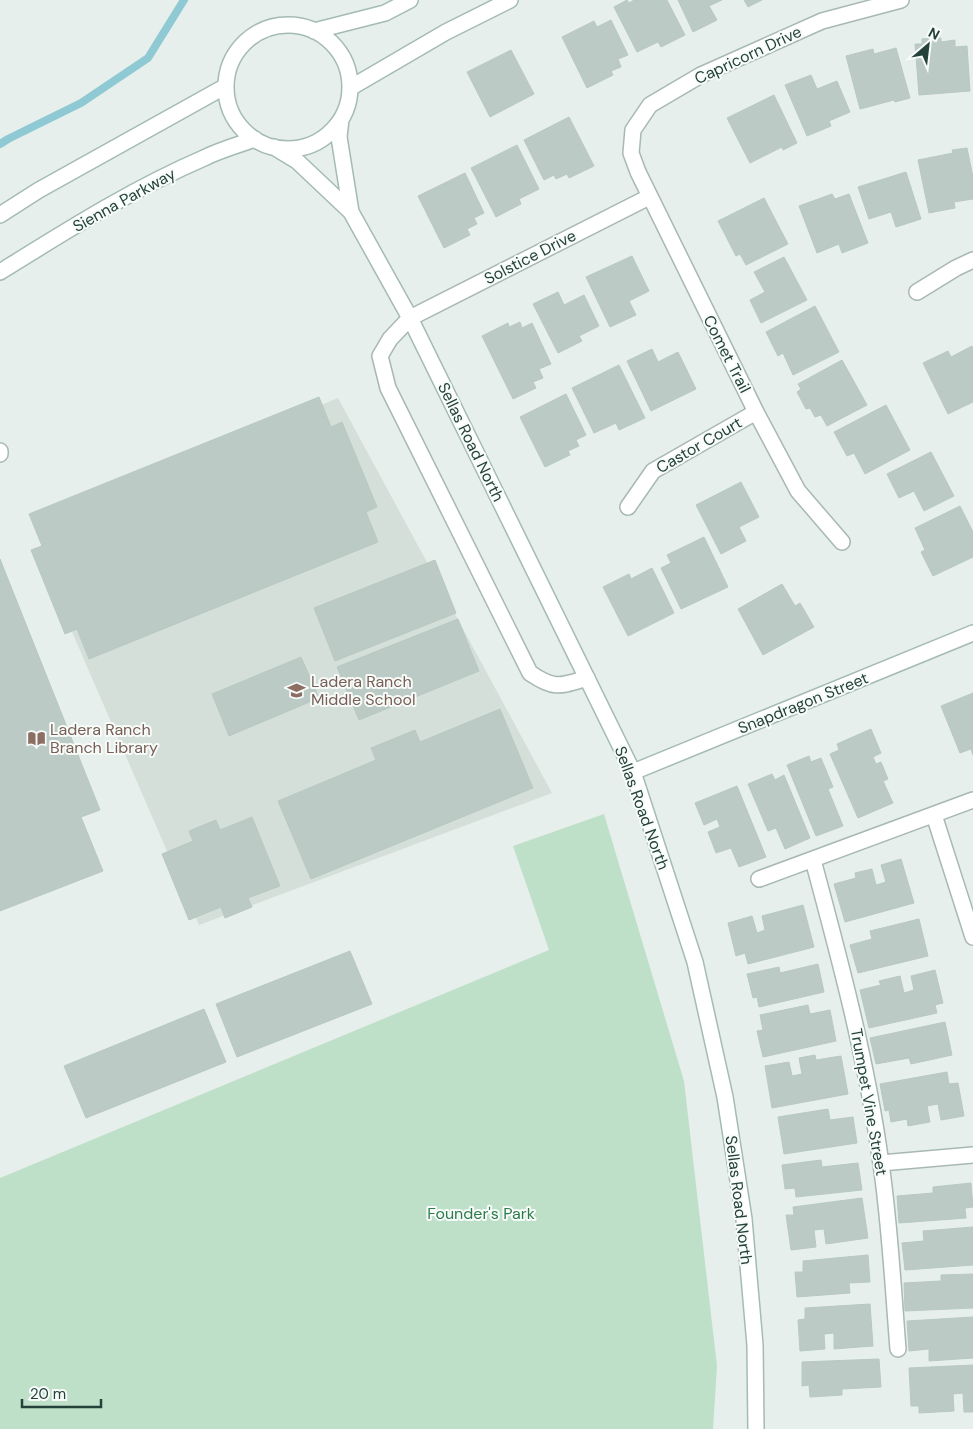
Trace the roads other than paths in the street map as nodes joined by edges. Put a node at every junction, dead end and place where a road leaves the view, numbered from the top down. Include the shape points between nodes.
1 (410, 0) edge
2 (510, 0) edge
3 (900, 0) edge
4 (314, 30) junction
5 (226, 86) junction
6 (350, 88) junction
7 (341, 120) junction
8 (255, 140) junction
9 (274, 147) junction
10 (631, 153) joint
11 (649, 197) junction
12 (351, 212) junction
13 (0, 214) edge
14 (973, 260) edge
15 (0, 272) edge
16 (917, 292) dead end
17 (410, 318) junction
18 (756, 412) junction
19 (628, 507) dead end
20 (842, 542) dead end
21 (973, 633) edge
22 (587, 678) junction
23 (633, 772) junction
24 (973, 800) edge
25 (934, 815) junction
26 (813, 860) junction
27 (759, 879) dead end
28 (973, 937) edge
29 (973, 1155) edge
30 (881, 1163) junction
31 (898, 1349) dead end
32 (756, 1429) edge

1 - 4 street via 385,13
2 - 6 street via 446,32
3 - 10 street, Capricorn Drive via 822,21 700,75 650,105 633,130
4 - 5 street via 287,25 254,34 239,48 229,66
4 - 6 street via 329,40 340,54 348,70
5 - 8 street via 229,107 235,119
5 - 13 street
6 - 7 street
7 - 9 street via 316,142 296,149
7 - 12 street, Sellas Road North via 339,137
8 - 9 street
8 - 15 street, Sienna Parkway via 205,157 145,186
9 - 12 street, Sellas Road North via 297,161
10 - 11 street, Comet Trail
11 - 17 street, Solstice Drive
11 - 18 street, Comet Trail
12 - 17 street, Sellas Road North
14 - 16 street
17 - 22 street, Sellas Road North
17 - 22 street, Solstice Drive via 390,339 380,356 388,388 530,673 558,687
18 - 19 street, Castor Court via 653,471
18 - 20 street, Comet Trail via 798,491
21 - 23 street, Snapdragon Street
22 - 23 street, Sellas Road North
23 - 32 street, Sellas Road North via 695,962 725,1097 744,1219 755,1345
24 - 25 street
25 - 26 street
25 - 28 street
26 - 27 street
26 - 30 street, Trumpet Vine Street via 860,1045
29 - 30 street
30 - 31 street, Trumpet Vine Street

